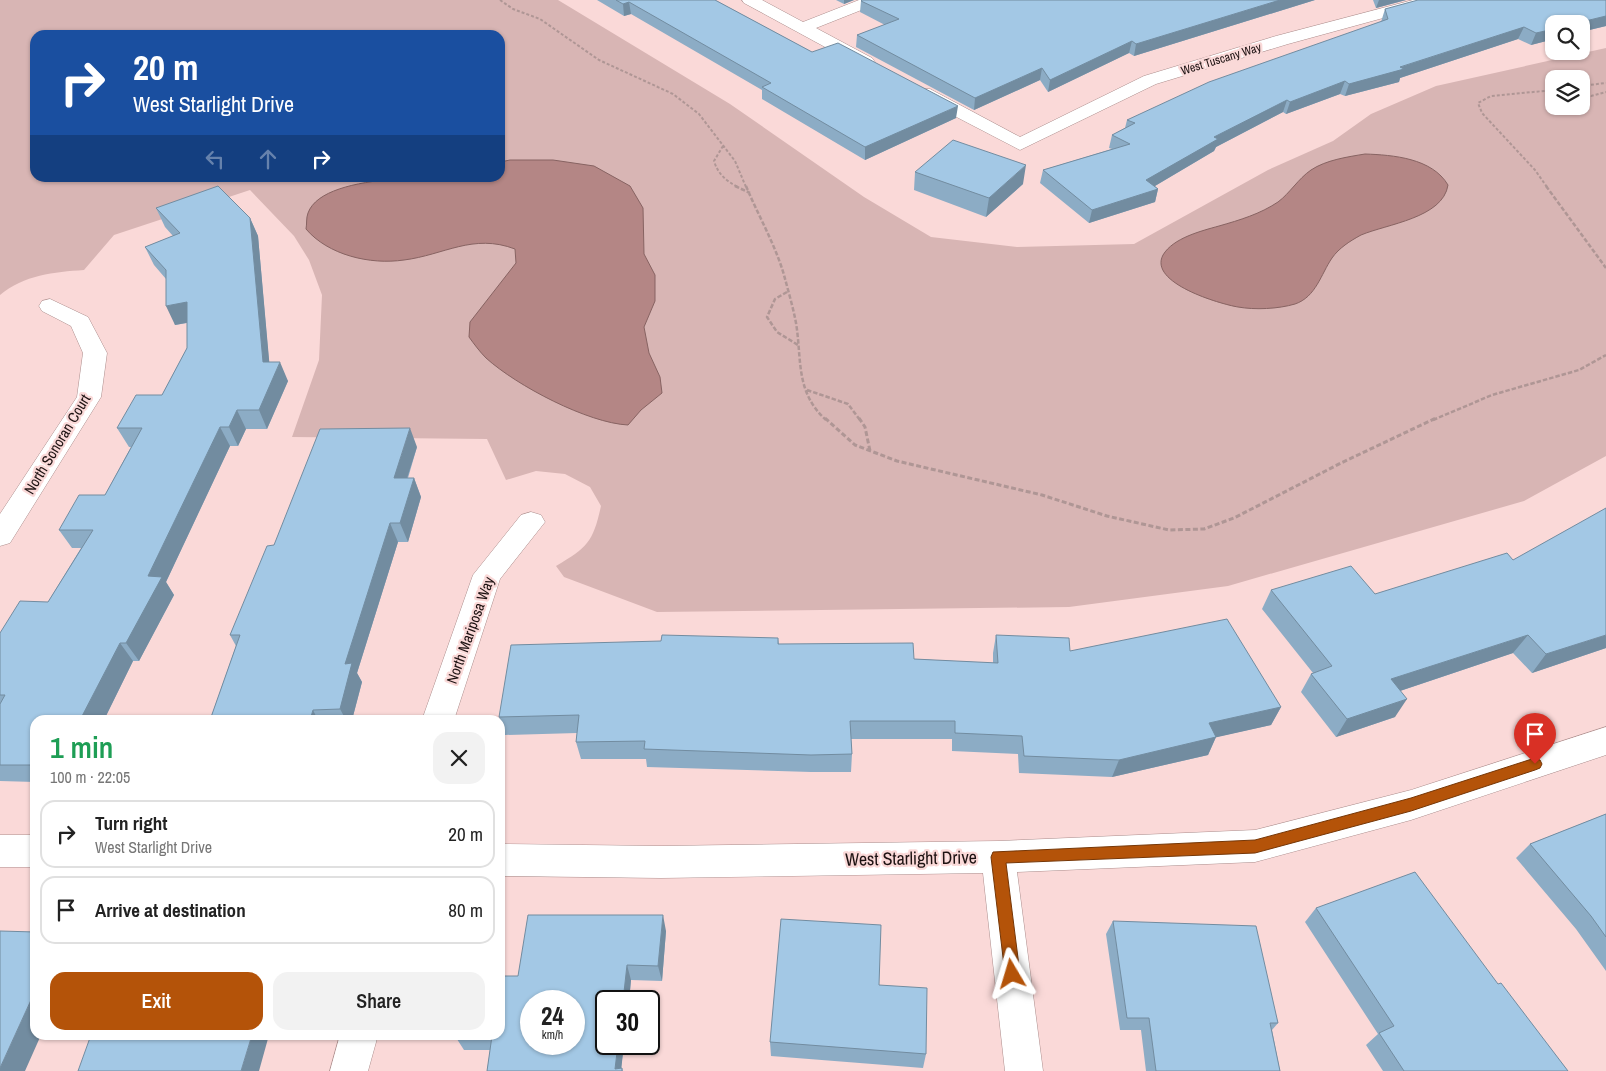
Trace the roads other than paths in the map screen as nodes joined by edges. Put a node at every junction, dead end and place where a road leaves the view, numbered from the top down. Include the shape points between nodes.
1 (750, 0) edge
2 (873, 0) edge
3 (1432, 0) edge
4 (802, 28) junction
5 (881, 70) edge
6 (907, 84) edge
7 (50, 306) dead end
8 (531, 522) dead end
9 (0, 536) edge
10 (440, 715) edge
11 (1606, 741) edge
12 (0, 851) edge
13 (30, 852) edge
14 (998, 857) junction
15 (505, 860) edge
16 (357, 1040) edge
17 (349, 1071) edge
18 (1024, 1071) edge

1 - 4 street
2 - 4 street
3 - 6 street, West Tuscany Way via 1150,80 1020,144
4 - 5 street
7 - 9 street, North Sonoran Court via 80,322 95,353 89,397
8 - 10 street, North Mariposa Way via 487,575
11 - 14 street, West Starlight Drive via 1411,804 1255,846
12 - 13 street
14 - 15 street, West Starlight Drive via 661,862
14 - 18 street
16 - 17 street

